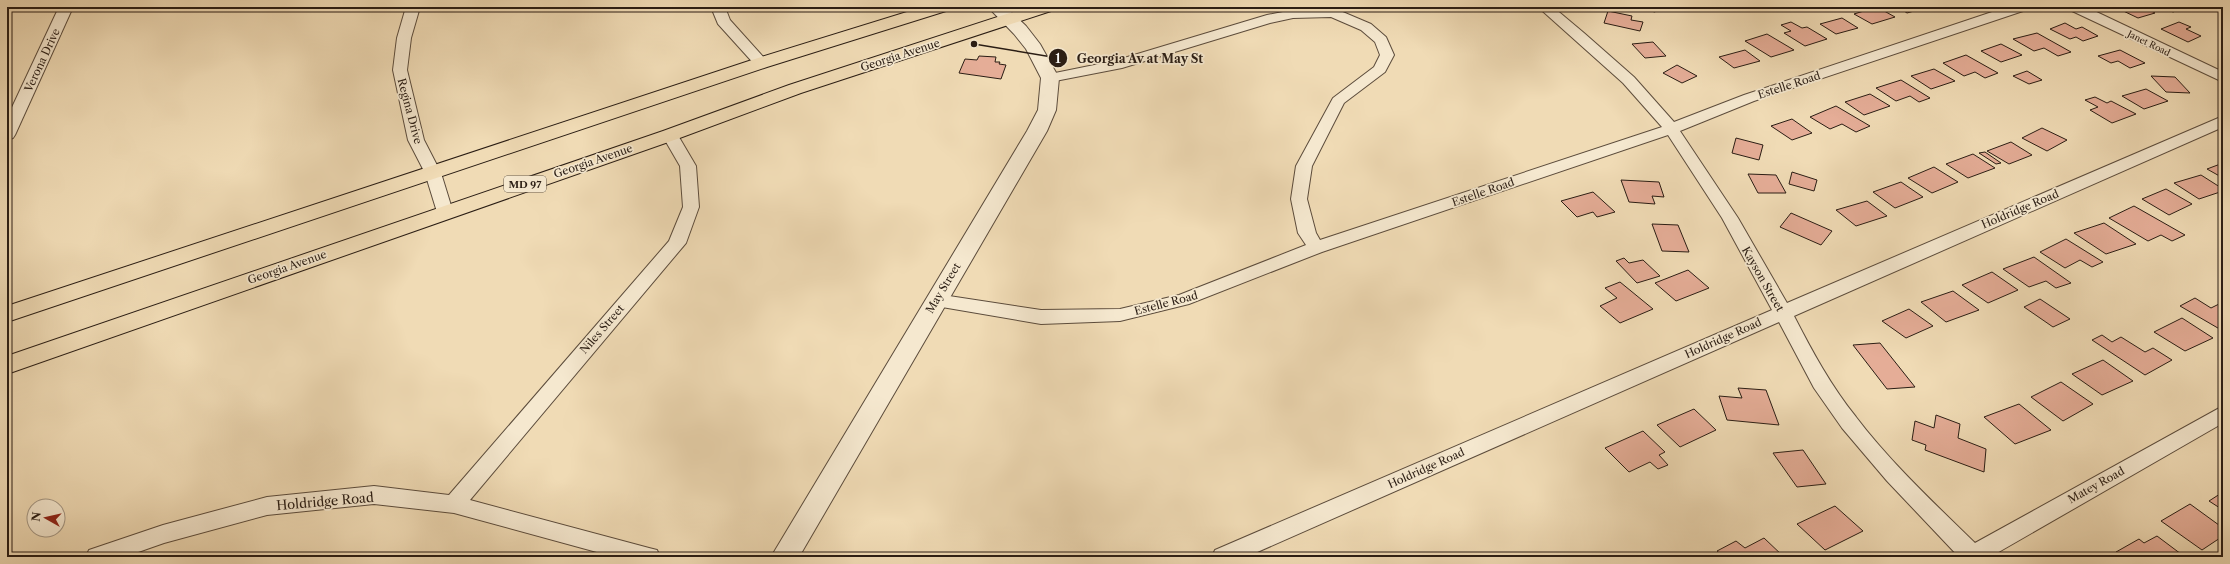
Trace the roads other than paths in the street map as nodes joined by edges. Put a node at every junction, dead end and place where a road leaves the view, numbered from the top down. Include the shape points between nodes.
1 (66, 7) edge
2 (413, 7) edge
3 (718, 7) edge
4 (940, 7) edge
5 (1045, 7) edge
6 (1545, 7) edge
7 (2021, 7) edge
8 (2075, 7) edge
9 (1001, 13) edge
10 (761, 63) junction
11 (1050, 78) junction
12 (2223, 78) edge
13 (2223, 121) edge
14 (1671, 129) junction
15 (7, 135) edge
16 (670, 135) junction
17 (433, 173) junction
18 (445, 212) junction
19 (1316, 248) junction
20 (936, 300) junction
21 (1782, 312) junction
22 (7, 314) edge
23 (7, 365) edge
24 (2223, 414) edge
25 (454, 504) junction
26 (1973, 556) edge
27 (97, 557) edge
28 (649, 557) edge
29 (785, 557) edge
30 (1223, 557) edge

1 - 15 street, Verona Drive
2 - 17 street, Regina Drive via 404,38 400,70 416,140
3 - 10 street via 723,21
4 - 10 main road
5 - 9 main road, Georgia Avenue / MD 97
6 - 14 street, Kayson Street via 1625,75
7 - 14 street, Estelle Road via 1749,98
8 - 12 street, Janet Road
9 - 11 street via 1020,30 1034,48
9 - 16 main road, Georgia Avenue / MD 97
10 - 17 main road
11 - 19 street via 1117,64 1267,19 1294,14 1333,13 1366,27 1381,40 1386,55 1380,69 1338,101 1304,166 1299,199 1308,233
11 - 20 street, May Street via 1048,110
13 - 21 street, Holdridge Road
14 - 19 street, Estelle Road
14 - 21 street, Kayson Street via 1711,187
16 - 18 main road, Georgia Avenue / MD 97
16 - 25 street, Niles Street via 688,166 691,206 677,243
17 - 18 street, Regina Drive
17 - 22 main road
18 - 23 main road, Georgia Avenue / MD 97
19 - 20 street, Estelle Road via 1183,300 1120,315 1041,318
20 - 29 street, May Street
21 - 26 street, Kayson Street via 1812,369 1849,423 1901,483
21 - 30 street, Holdridge Road
24 - 26 street, Matey Road
25 - 27 street, Holdridge Road via 374,495 267,506 163,534
25 - 28 street, Holdridge Road

